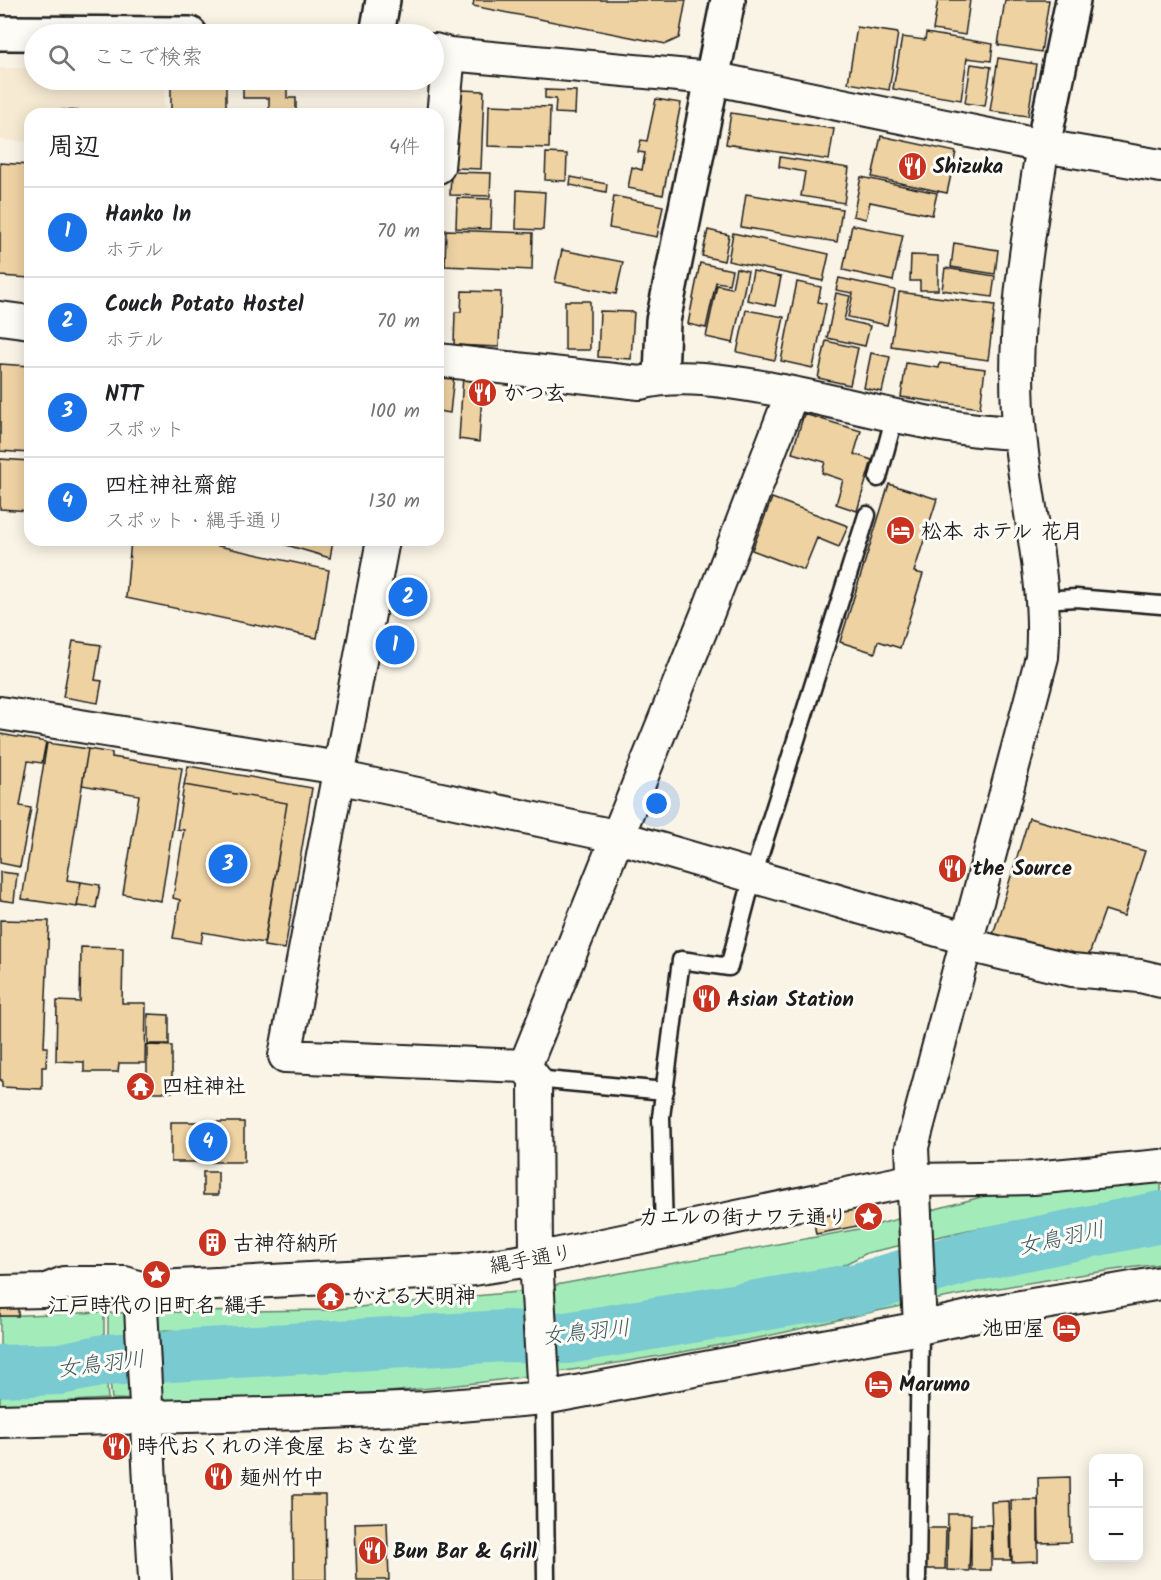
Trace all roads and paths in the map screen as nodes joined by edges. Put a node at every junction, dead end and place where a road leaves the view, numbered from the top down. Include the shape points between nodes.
1 (383, 0) edge
2 (728, 0) edge
3 (1073, 0) edge
4 (379, 24) edge
5 (0, 33) edge
6 (24, 33) edge
7 (444, 52) edge
8 (711, 78) junction
9 (440, 90) edge
10 (440, 108) edge
11 (1043, 146) junction
12 (1161, 166) edge
13 (0, 318) edge
14 (24, 321) edge
15 (444, 361) edge
16 (662, 378) junction
17 (792, 393) junction
18 (895, 415) junction
19 (1020, 433) junction
20 (878, 478) dead end
21 (867, 515) dead end
22 (382, 546) edge
23 (1042, 600) junction
24 (1161, 605) edge
25 (0, 713) edge
26 (338, 772) junction
27 (615, 836) junction
28 (753, 876) junction
29 (965, 941) junction
30 (1161, 981) edge
31 (530, 1072) junction
32 (665, 1091) junction
33 (1161, 1167) edge
34 (916, 1195) junction
35 (664, 1233) junction
36 (537, 1269) junction
37 (1161, 1283) edge
38 (0, 1293) edge
39 (141, 1299) junction
40 (920, 1319) junction
41 (544, 1389) junction
42 (146, 1406) junction
43 (0, 1421) edge
44 (155, 1580) edge
45 (546, 1580) edge
46 (917, 1580) edge

1 - 4 street
2 - 8 street
3 - 11 street
5 - 6 street
7 - 8 street
8 - 11 street
8 - 16 street via 663,321
9 - 10 street
11 - 12 street
11 - 19 street via 1017,357
13 - 14 street
15 - 16 street via 640,382
16 - 17 street via 731,382
17 - 18 street
17 - 27 street via 708,612
18 - 19 street via 968,430
18 - 20 lane
19 - 23 street
21 - 28 lane
22 - 26 street
23 - 24 lane via 1076,598
23 - 29 street via 1042,657
25 - 26 street
26 - 27 street
26 - 31 street via 285,1056
27 - 28 street
27 - 31 street
28 - 29 street
28 - 32 lane via 729,967 681,960
29 - 30 street via 1072,970
29 - 34 street via 912,1147
31 - 32 lane
31 - 36 street
32 - 35 lane via 661,1117
33 - 34 street, 縄手通り via 1033,1178
34 - 35 street, 縄手通り
34 - 40 street
35 - 36 street, 縄手通り
36 - 39 street, 縄手通り via 461,1271
36 - 41 street
37 - 40 street via 986,1313
38 - 39 street, 縄手通り via 44,1291 71,1283 125,1283
39 - 42 street
40 - 41 street
40 - 46 lane
41 - 42 street via 414,1408
41 - 45 lane
42 - 43 street
42 - 44 street

